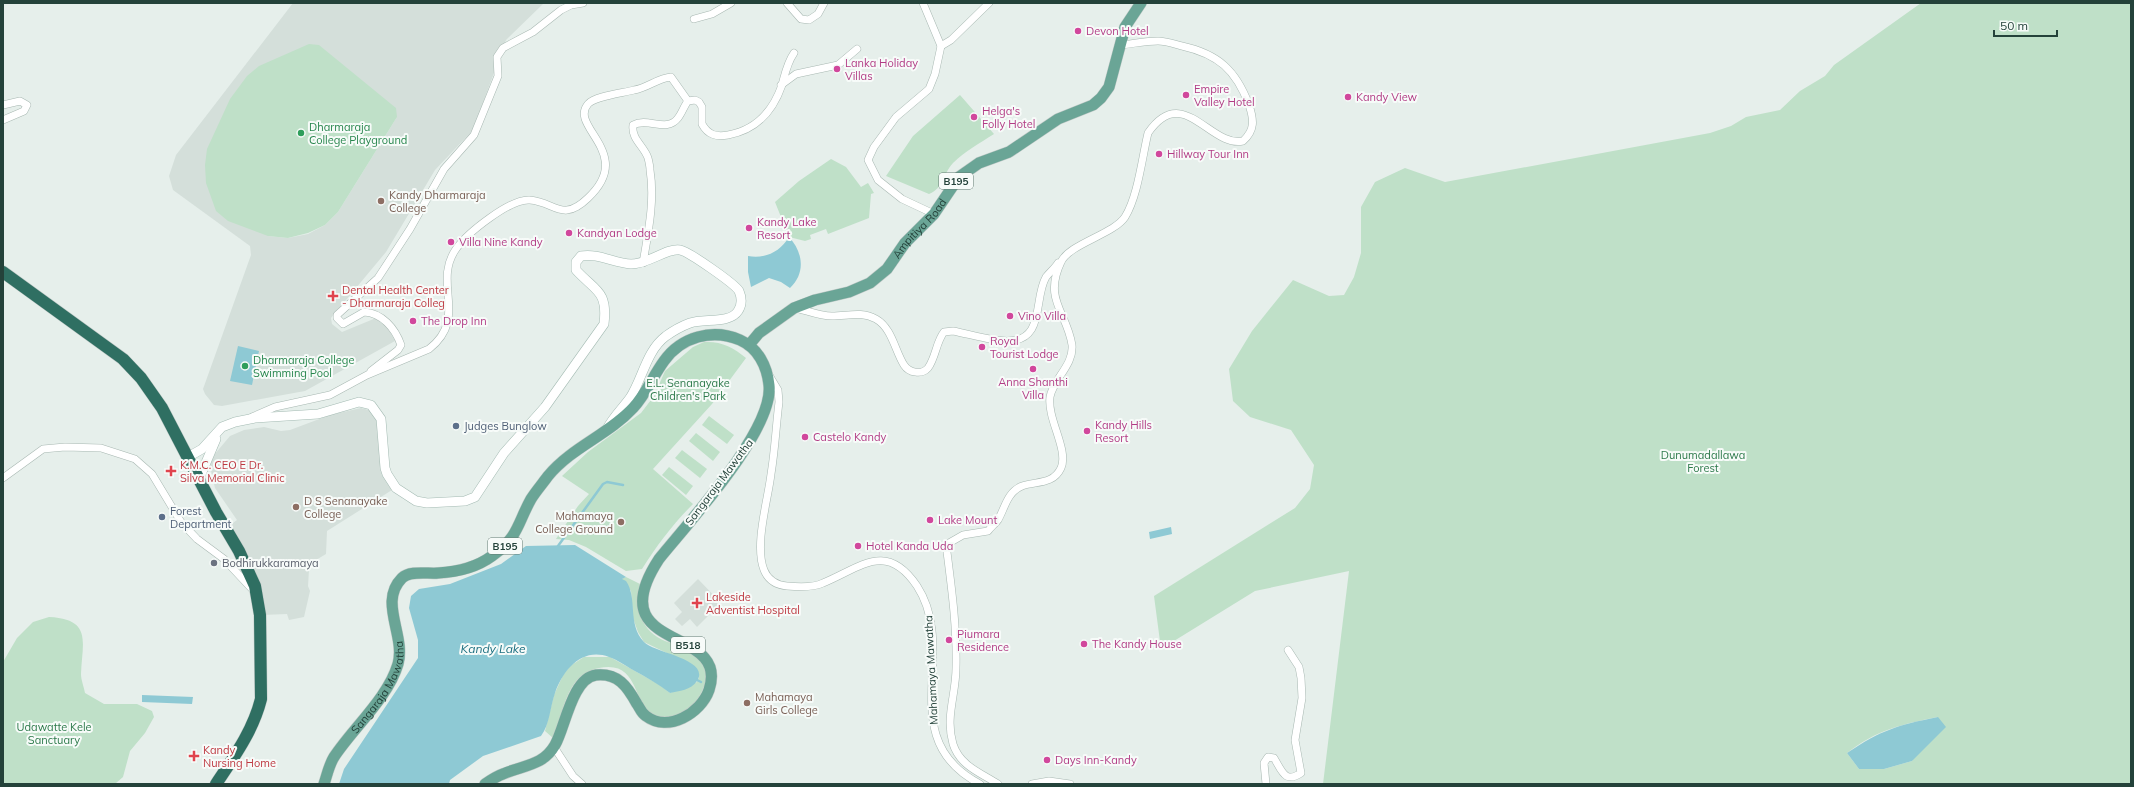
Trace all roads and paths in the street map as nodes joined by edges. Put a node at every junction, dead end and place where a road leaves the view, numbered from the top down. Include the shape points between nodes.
1 (582, 3) edge
2 (731, 3) edge
3 (787, 3) edge
4 (824, 3) edge
5 (922, 3) edge
6 (989, 3) edge
7 (1141, 3) edge
8 (694, 19) dead end
9 (1119, 45) junction
10 (940, 46) junction
11 (857, 50) dead end
12 (794, 53) dead end
13 (781, 86) junction
14 (688, 101) junction
15 (3, 105) edge
16 (3, 120) edge
17 (934, 214) junction
18 (1061, 260) junction
19 (643, 263) junction
20 (3, 272) edge
21 (794, 308) junction
22 (749, 345) junction
23 (765, 368) junction
24 (367, 375) junction
25 (248, 419) junction
26 (230, 424) junction
27 (607, 429) junction
28 (188, 457) junction
29 (3, 478) edge
30 (199, 479) junction
31 (256, 593) junction
32 (1288, 650) dead end
33 (554, 747) junction
34 (216, 784) edge
35 (324, 784) edge
36 (485, 784) edge
37 (582, 784) edge
38 (980, 784) edge
39 (998, 784) edge
40 (1032, 784) edge
41 (1070, 784) edge
42 (1266, 784) edge

1 - 24 street via 571,4 534,32 503,48 497,57 498,76 474,136 444,169 378,278 337,315 343,324 364,312 380,316 399,340 401,345 398,350
2 - 8 street via 712,14
3 - 4 street via 801,20 809,20 818,14
5 - 10 street
6 - 10 street via 951,40
7 - 9 main road, Ampitiya Road / B195 via 1125,27
9 - 17 main road, Ampitiya Road / B195 via 1109,87 1101,98 1093,105 1058,119 1009,152 979,163 959,177
9 - 18 street via 1161,41 1213,56 1226,66 1243,90 1251,112 1253,128 1243,141 1235,143 1188,117 1178,114 1160,118 1148,133 1133,196 1124,218 1073,249
10 - 17 street via 935,74 929,89 896,116 868,160 878,180 902,199
11 - 13 street via 838,65 796,74
12 - 13 street
13 - 14 street via 770,111 761,120 730,134 718,136 706,131 702,124 700,102
14 - 19 street via 679,118 672,124 640,122 633,125 632,132 648,158 652,188 650,223
14 - 24 street via 671,77 638,90 596,99 588,104 584,114 587,124 607,162 604,178 588,198 578,206 561,211 528,200 489,217 470,232 456,249 449,263 447,278 450,316 438,342 429,349
15 - 16 street via 20,101 27,105 24,111
17 - 21 main road, Ampitiya Road / B195 via 905,243 887,269 870,283
18 - 21 street via 1046,278 1036,320 1029,332 1020,339 1007,341 953,331 944,332 928,368 921,372 912,372 905,367 887,330 878,320 863,314 831,316
18 - 39 street via 1054,283 1055,302 1072,347 1068,364 1055,383 1050,398 1051,413 1062,455 1061,468 1051,480 1021,486 1009,496 997,520 988,531 963,535 949,543 947,552 957,630 956,674 950,708 954,745 964,762 978,774
19 - 25 main road via 631,264 589,254 581,256 576,262 576,270 597,288 602,297 604,324 545,407 504,453 483,488 475,497 465,501 416,501 396,488 385,468 381,419 371,405 356,402 318,414
19 - 27 main road via 671,251 681,250 730,282 739,291 742,304 737,313 730,318 690,323 657,344 630,397 612,418
20 - 28 highway via 111,349 132,367 162,408
21 - 22 main road, Ampitiya Road / B195 via 759,333
22 - 23 main road, Sangaraja Mawatha / B518
22 - 27 main road, Sangaraja Mawatha / B195 via 717,335 696,337 681,344 664,360 651,385 634,408
23 - 33 main road, Sangaraja Mawatha / B518 via 769,387 767,405 752,439 742,456 659,558 645,585 642,603 652,625 696,649 707,661 711,678 707,695 689,716 675,721 656,720 642,713 622,681 612,676 594,676 583,683 576,693
23 - 38 street, Mahamaya Mawatha via 778,390 779,402 761,545 764,570 778,585 798,587 822,584 863,563 878,560 893,563 904,571 927,606 931,634 932,720 936,738 943,752 955,766
24 - 25 street via 330,395 275,407
25 - 26 main road
26 - 28 main road via 222,427 202,450
26 - 30 main road via 215,440
27 - 35 main road, Sangaraja Mawatha / B195 via 577,449 554,469 532,499 518,529 507,544 492,556 467,568 402,577 392,598 392,614 399,637 398,666 391,683 332,760
28 - 30 highway
29 - 31 street via 43,449 101,448 135,459 152,474 181,522 197,539 224,559
30 - 31 highway via 242,556
31 - 34 highway via 260,630 261,699 246,739
32 - 42 street via 1299,667 1301,678 1302,698 1295,740 1301,773 1289,778 1274,758 1268,756 1264,763
33 - 36 main road, Sangaraja Mawatha / B518 via 538,762 502,774
33 - 37 street via 573,776
40 - 41 street via 1049,781

